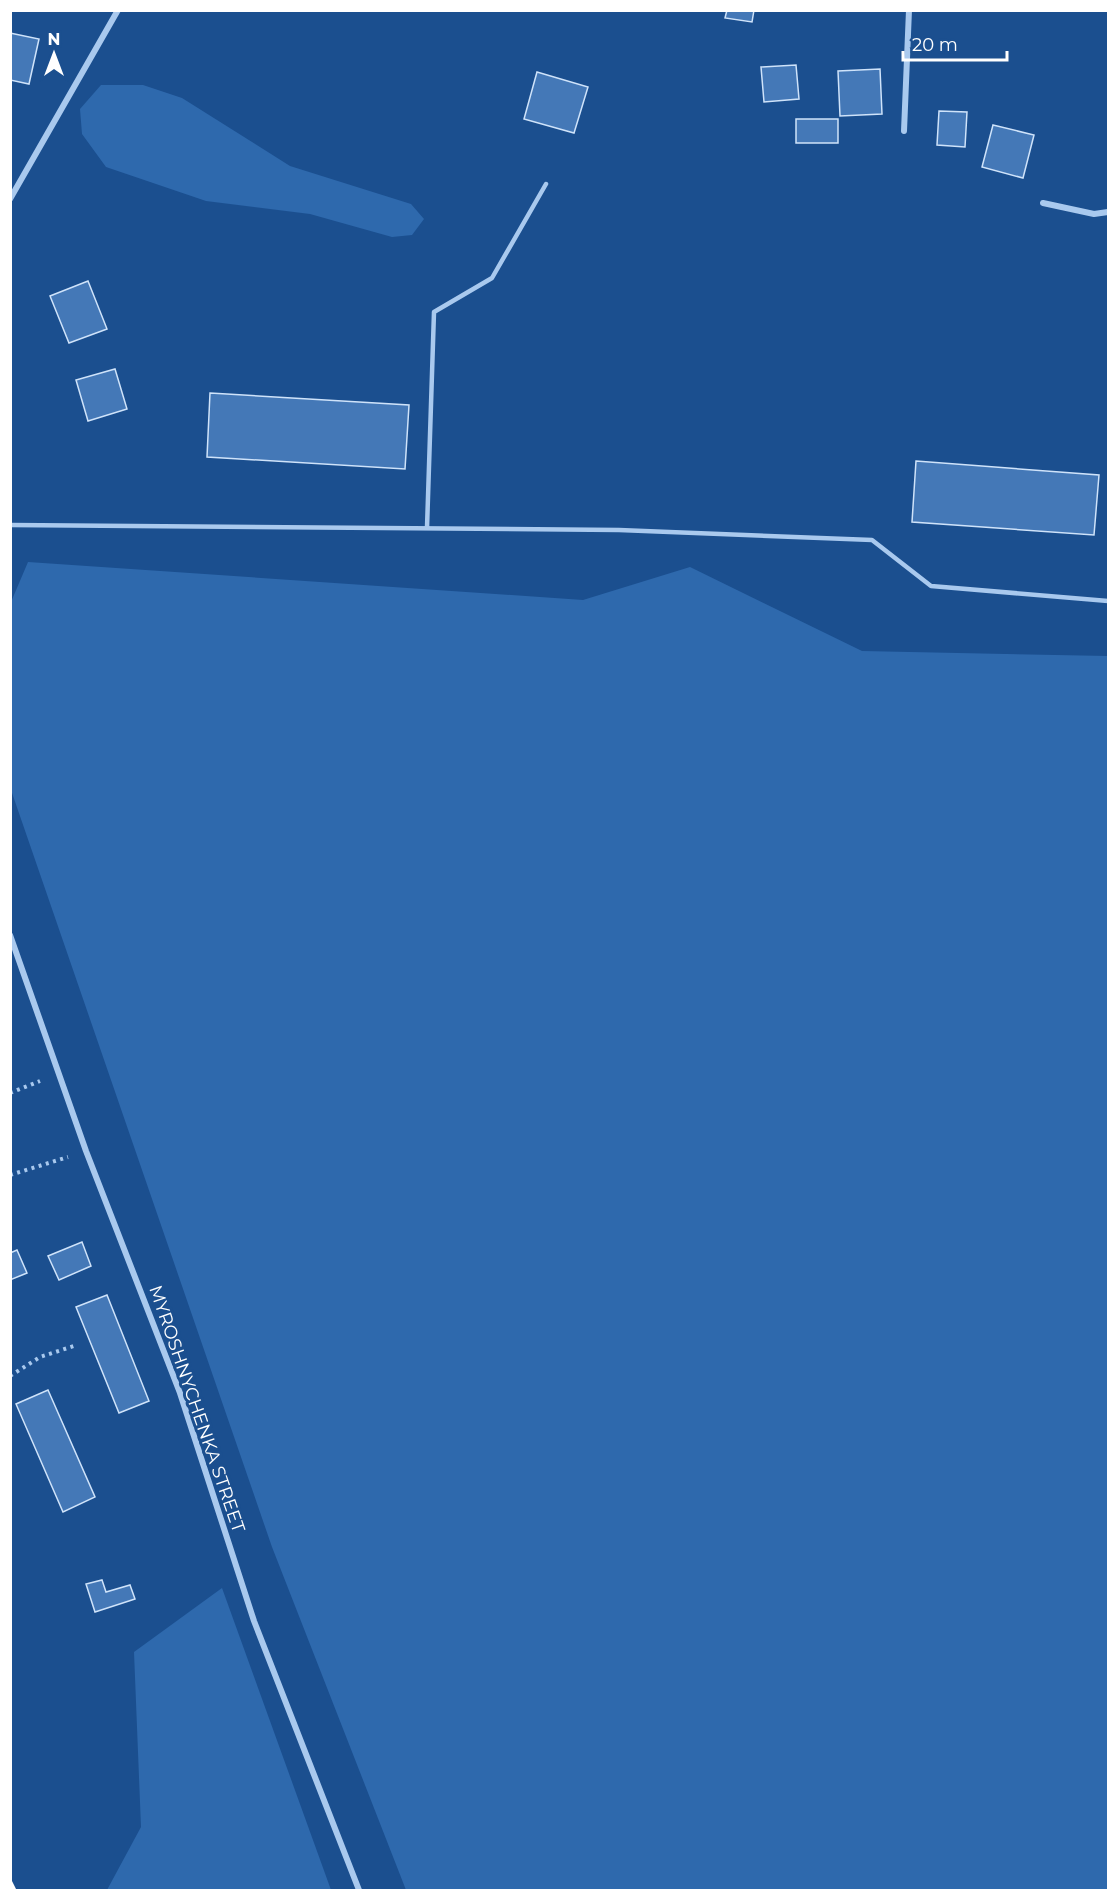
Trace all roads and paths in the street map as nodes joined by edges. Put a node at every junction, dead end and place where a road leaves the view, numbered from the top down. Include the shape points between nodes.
1 (118, 10) edge
2 (909, 10) edge
3 (903, 131) dead end
4 (546, 184) dead end
5 (10, 199) edge
6 (1043, 203) dead end
7 (1108, 212) edge
8 (10, 525) edge
9 (427, 528) junction
10 (1108, 601) edge
11 (10, 935) edge
12 (57, 1073) junction
13 (10, 1093) edge
14 (86, 1151) junction
15 (10, 1175) edge
16 (77, 1345) dead end
17 (10, 1376) edge
18 (359, 1890) edge

1 - 5 street
2 - 3 street
4 - 9 lane via 492,278 434,312
6 - 7 street via 1095,214
8 - 9 lane
9 - 10 lane via 619,530 872,540 931,586
11 - 12 street, MYROSHNYCHENKA STREET
12 - 13 path
12 - 14 street, MYROSHNYCHENKA STREET
14 - 15 path
14 - 18 street, MYROSHNYCHENKA STREET via 180,1393 254,1621
16 - 17 path via 40,1357

